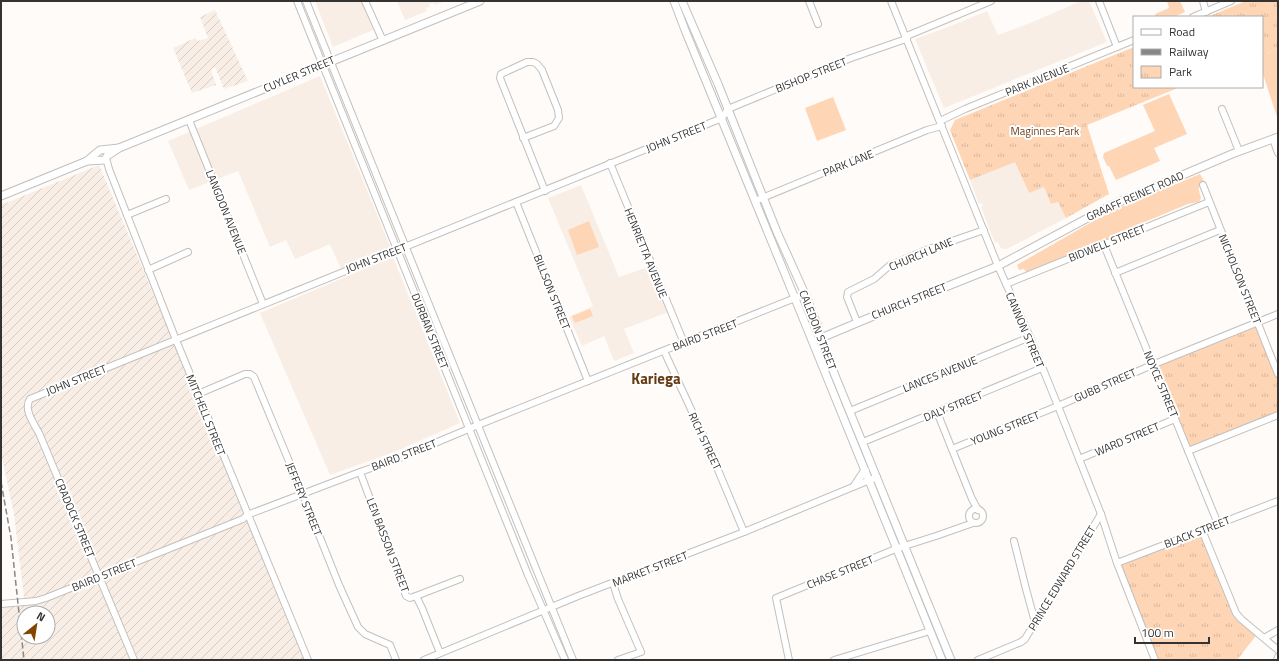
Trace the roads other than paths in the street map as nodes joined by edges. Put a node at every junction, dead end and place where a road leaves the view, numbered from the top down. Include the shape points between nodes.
1 (297, 1) edge
2 (306, 1) edge
3 (366, 1) edge
4 (480, 1) edge
5 (674, 1) edge
6 (682, 1) edge
7 (809, 1) edge
8 (891, 1) edge
9 (991, 1) edge
10 (1099, 1) edge
11 (1203, 1) edge
12 (1231, 1) edge
13 (1206, 12) junction
14 (1196, 16) edge
15 (818, 24) dead end
16 (906, 39) junction
17 (1133, 40) edge
18 (382, 41) junction
19 (1117, 47) junction
20 (330, 61) junction
21 (323, 65) junction
22 (728, 109) junction
23 (1222, 109) dead end
24 (722, 118) junction
25 (189, 120) junction
26 (941, 124) junction
27 (523, 138) junction
28 (1275, 138) edge
29 (1239, 151) junction
30 (1278, 153) edge
31 (103, 156) junction
32 (610, 163) junction
33 (1203, 185) dead end
34 (545, 190) junction
35 (1, 196) edge
36 (763, 198) junction
37 (166, 199) dead end
38 (755, 201) junction
39 (516, 202) junction
40 (1209, 202) junction
41 (127, 215) junction
42 (984, 230) junction
43 (1220, 230) junction
44 (1104, 245) junction
45 (406, 247) junction
46 (397, 250) junction
47 (188, 252) dead end
48 (998, 266) junction
49 (148, 270) junction
50 (1115, 273) junction
51 (1006, 284) junction
52 (805, 294) junction
53 (795, 299) junction
54 (264, 304) junction
55 (1278, 314) edge
56 (857, 322) junction
57 (1258, 322) junction
58 (809, 333) junction
59 (1030, 337) junction
60 (821, 338) junction
61 (176, 340) junction
62 (684, 343) junction
63 (816, 350) junction
64 (664, 351) junction
65 (1152, 365) junction
66 (1042, 368) junction
67 (1278, 374) edge
68 (588, 381) junction
69 (198, 394) junction
70 (30, 399) joint
71 (1058, 406) junction
72 (850, 411) junction
73 (936, 412) junction
74 (1278, 415) edge
75 (1175, 418) junction
76 (478, 425) junction
77 (470, 428) junction
78 (863, 442) junction
79 (952, 449) junction
80 (1188, 451) junction
81 (1079, 459) junction
82 (865, 470) junction
83 (360, 472) junction
84 (877, 477) junction
85 (869, 479) junction
86 (855, 485) junction
87 (303, 495) junction
88 (972, 499) junction
89 (1278, 501) edge
90 (978, 510) junction
91 (970, 514) junction
92 (1101, 514) junction
93 (247, 516) junction
94 (973, 523) junction
95 (1218, 524) junction
96 (959, 528) junction
97 (1202, 530) junction
98 (744, 532) junction
99 (1014, 541) dead end
100 (901, 547) junction
101 (1117, 563) junction
102 (99, 576) junction
103 (460, 579) dead end
104 (613, 583) junction
105 (416, 596) junction
106 (1, 604) edge
107 (551, 607) junction
108 (543, 610) junction
109 (1036, 622) junction
110 (930, 630) junction
111 (1278, 630) edge
112 (1264, 638) junction
113 (1278, 650) edge
114 (440, 654) junction
115 (134, 660) edge
116 (308, 660) edge
117 (396, 660) edge
118 (424, 660) edge
119 (565, 660) edge
120 (573, 660) edge
121 (618, 660) edge
122 (789, 660) edge
123 (834, 660) edge
124 (942, 660) edge
125 (951, 660) edge
126 (978, 660) edge
127 (1155, 660) edge

1 - 21 street, DURBAN STREET
2 - 20 street, DURBAN STREET
3 - 18 street
4 - 18 main road, CUYLER STREET
5 - 24 main road, CALEDON STREET
6 - 22 main road, CALEDON STREET
7 - 15 street
8 - 16 street, CANNON STREET
9 - 16 street, BISHOP STREET via 909,35
10 - 19 street
11 - 13 street
12 - 13 street
13 - 14 street
16 - 22 street, BISHOP STREET via 851,58
16 - 26 street, CANNON STREET
17 - 19 street, PARK AVENUE
18 - 20 main road, CUYLER STREET
19 - 26 street, PARK AVENUE via 965,109
20 - 21 main road, CUYLER STREET
20 - 45 street, DURBAN STREET
21 - 25 main road, CUYLER STREET
21 - 46 street, DURBAN STREET
22 - 24 street
22 - 36 main road, CALEDON STREET
23 - 29 street
24 - 32 street, JOHN STREET
24 - 38 main road, CALEDON STREET
25 - 31 main road, CUYLER STREET
25 - 54 street, LANGDON AVENUE
26 - 36 street, PARK LANE
26 - 42 street, CANNON STREET
27 - 27 street via 554,126 559,118 542,70 531,62 512,68 500,77
27 - 34 street
28 - 29 main road, GRAAFF REINET ROAD
28 - 30 street
29 - 48 main road, GRAAFF REINET ROAD via 1112,205
31 - 35 main road, CUYLER STREET
31 - 41 street, MITCHELL STREET
32 - 34 street, JOHN STREET
32 - 62 street, HENRIETTA AVENUE
33 - 40 street, NICHOLSON STREET
34 - 39 street, JOHN STREET
36 - 38 street, PARK LANE
36 - 52 main road, CALEDON STREET
37 - 41 street
38 - 53 main road, CALEDON STREET
39 - 45 street, JOHN STREET
39 - 68 street, BILLSON STREET
40 - 43 street, NICHOLSON STREET
40 - 44 street, BIDWELL STREET
41 - 49 street, MITCHELL STREET
42 - 48 street, CANNON STREET
42 - 56 street, CHURCH LANE via 889,266 874,279 848,292 847,296
43 - 50 street
43 - 57 street, NICHOLSON STREET
44 - 50 street, NOYCE STREET
44 - 51 street, BIDWELL STREET
45 - 46 street, JOHN STREET
45 - 76 street, DURBAN STREET
46 - 54 street, JOHN STREET
46 - 77 street, DURBAN STREET
47 - 49 street
48 - 51 street, CANNON STREET
48 - 56 main road, CHURCH STREET
49 - 61 street, MITCHELL STREET
50 - 65 street, NOYCE STREET
51 - 59 street, CANNON STREET
52 - 53 street, BAIRD STREET
52 - 60 main road, CALEDON STREET
53 - 58 main road, CALEDON STREET
53 - 62 street, BAIRD STREET
54 - 61 street, JOHN STREET
55 - 57 street, GUBB STREET
56 - 60 main road, CHURCH STREET
57 - 65 street, GUBB STREET
57 - 67 street, NICHOLSON STREET
58 - 60 main road
58 - 63 main road, CALEDON STREET
59 - 66 street, CANNON STREET
59 - 72 street, LANCES AVENUE
60 - 63 main road
60 - 72 main road, CALEDON STREET
61 - 69 street, MITCHELL STREET
61 - 70 street, JOHN STREET
62 - 64 street, BAIRD STREET
63 - 82 main road, CALEDON STREET
64 - 68 street, BAIRD STREET
64 - 98 street, RICH STREET
65 - 71 street, GUBB STREET
65 - 75 street, NOYCE STREET
66 - 71 street, CANNON STREET
66 - 73 street, DALY STREET
68 - 76 street, BAIRD STREET
69 - 87 street, JEFFERY STREET via 245,374 253,376
69 - 93 street, MITCHELL STREET
70 - 102 street, CRADOCK STREET via 27,406 30,416
71 - 79 street, YOUNG STREET
71 - 81 street, CANNON STREET
72 - 78 main road, CALEDON STREET
73 - 78 street, DALY STREET
73 - 79 street
74 - 80 street
75 - 80 street, NOYCE STREET
75 - 81 street, WARD STREET
76 - 77 street, BAIRD STREET
76 - 107 street, DURBAN STREET
77 - 83 street, BAIRD STREET
77 - 108 street, DURBAN STREET
78 - 84 main road, CALEDON STREET
79 - 88 street
80 - 95 street, NOYCE STREET
81 - 92 street, CANNON STREET
82 - 85 main road, CALEDON STREET
82 - 86 main road
83 - 87 street, BAIRD STREET
83 - 105 street, LEN BASSON STREET via 406,596
84 - 85 street, MARKET STREET
84 - 100 main road, CALEDON STREET
85 - 86 street, MARKET STREET
85 - 100 main road, CALEDON STREET
86 - 98 street, MARKET STREET
87 - 93 street, BAIRD STREET
87 - 117 street, JEFFERY STREET via 360,630 389,644
88 - 90 street
88 - 91 street
89 - 95 street, BLACK STREET
90 - 91 street
90 - 94 street via 982,520
91 - 94 street
91 - 96 street
92 - 101 street, CANNON STREET
92 - 109 street, PRINCE EDWARD STREET
93 - 102 street, BAIRD STREET
93 - 116 street, MITCHELL STREET
94 - 96 street, CHASE STREET
95 - 97 street, BLACK STREET
96 - 100 street, CHASE STREET
97 - 101 street, BLACK STREET
97 - 112 street via 1236,613
98 - 104 street, MARKET STREET
99 - 109 street
100 - 110 main road, CALEDON STREET
100 - 122 street, CHASE STREET via 776,598
100 - 125 main road, CALEDON STREET
101 - 127 street, CANNON STREET
102 - 106 street, BAIRD STREET via 36,601
102 - 115 street, CRADOCK STREET
103 - 105 street
104 - 107 street, MARKET STREET
104 - 121 street via 641,652
105 - 114 street, LEN BASSON STREET
107 - 108 street, MARKET STREET
107 - 120 street, DURBAN STREET
108 - 114 street, MARKET STREET
108 - 119 street, DURBAN STREET
109 - 126 street, PRINCE EDWARD STREET via 1024,640
110 - 123 street
110 - 124 main road, CALEDON STREET
111 - 112 street
112 - 113 street
114 - 118 street, MARKET STREET

